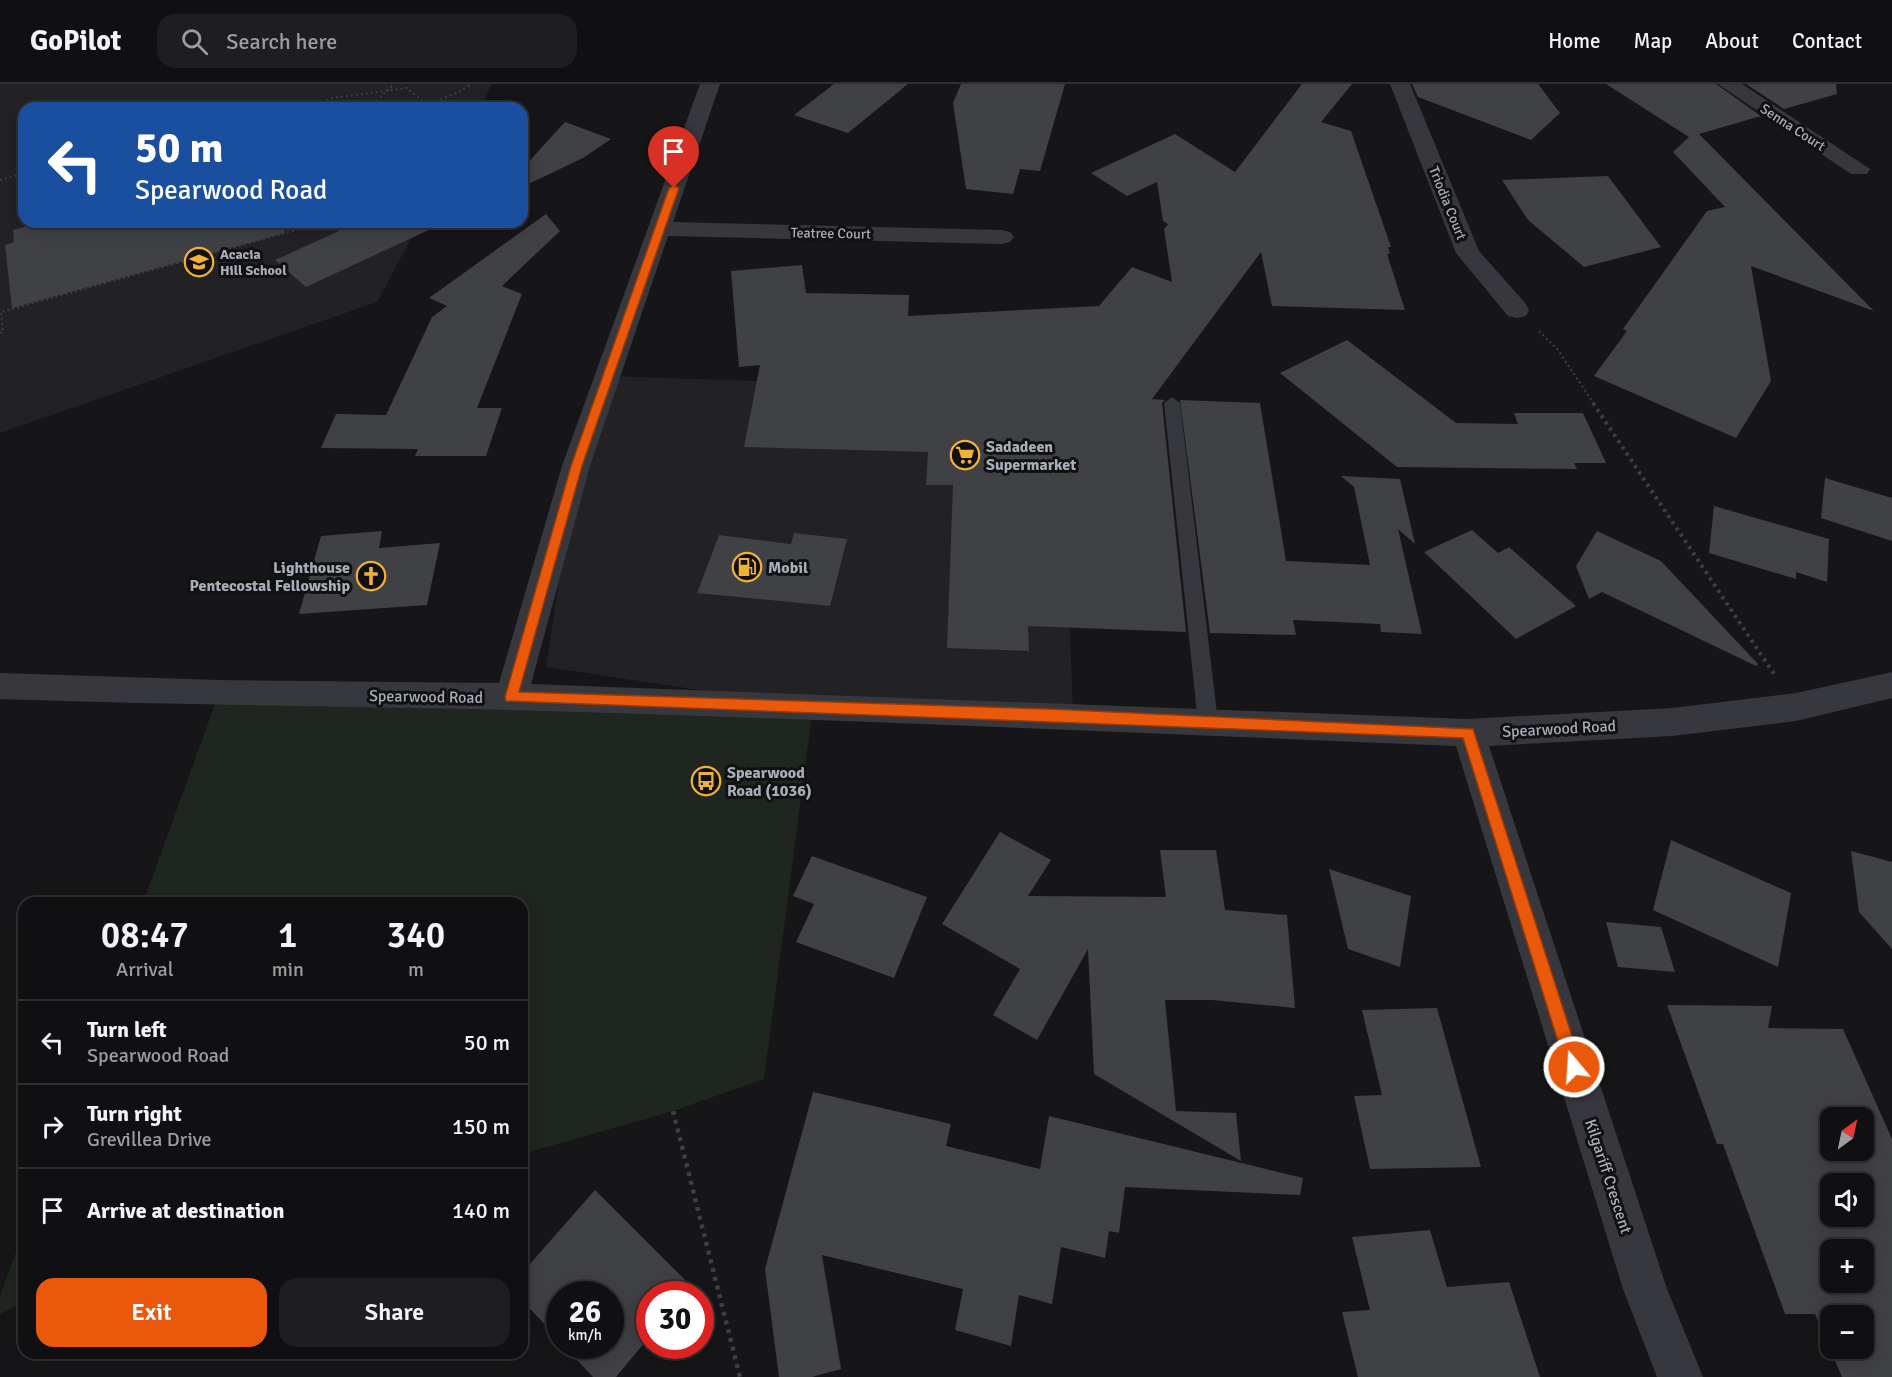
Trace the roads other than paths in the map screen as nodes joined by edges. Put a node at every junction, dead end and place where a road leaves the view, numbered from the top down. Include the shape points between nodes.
1 (710, 84) edge
2 (1400, 84) edge
3 (1728, 84) edge
4 (1859, 170) dead end
5 (660, 230) junction
6 (1002, 237) dead end
7 (1517, 310) road end
8 (1172, 403) dead end
9 (1892, 685) edge
10 (0, 686) edge
11 (511, 697) junction
12 (1208, 722) junction
13 (1468, 733) junction
14 (1680, 1377) edge

1 - 5 street
2 - 7 street, Triodia Court via 1468,253
3 - 4 street, Senna Court
5 - 6 street, Teatree Court
5 - 11 street via 576,466
8 - 12 lane
9 - 13 street, Spearwood Road via 1796,707 1672,722
10 - 11 street, Spearwood Road via 229,694
11 - 12 street, Spearwood Road
12 - 13 street, Spearwood Road
13 - 14 street, Kilgariff Crescent via 1645,1289

